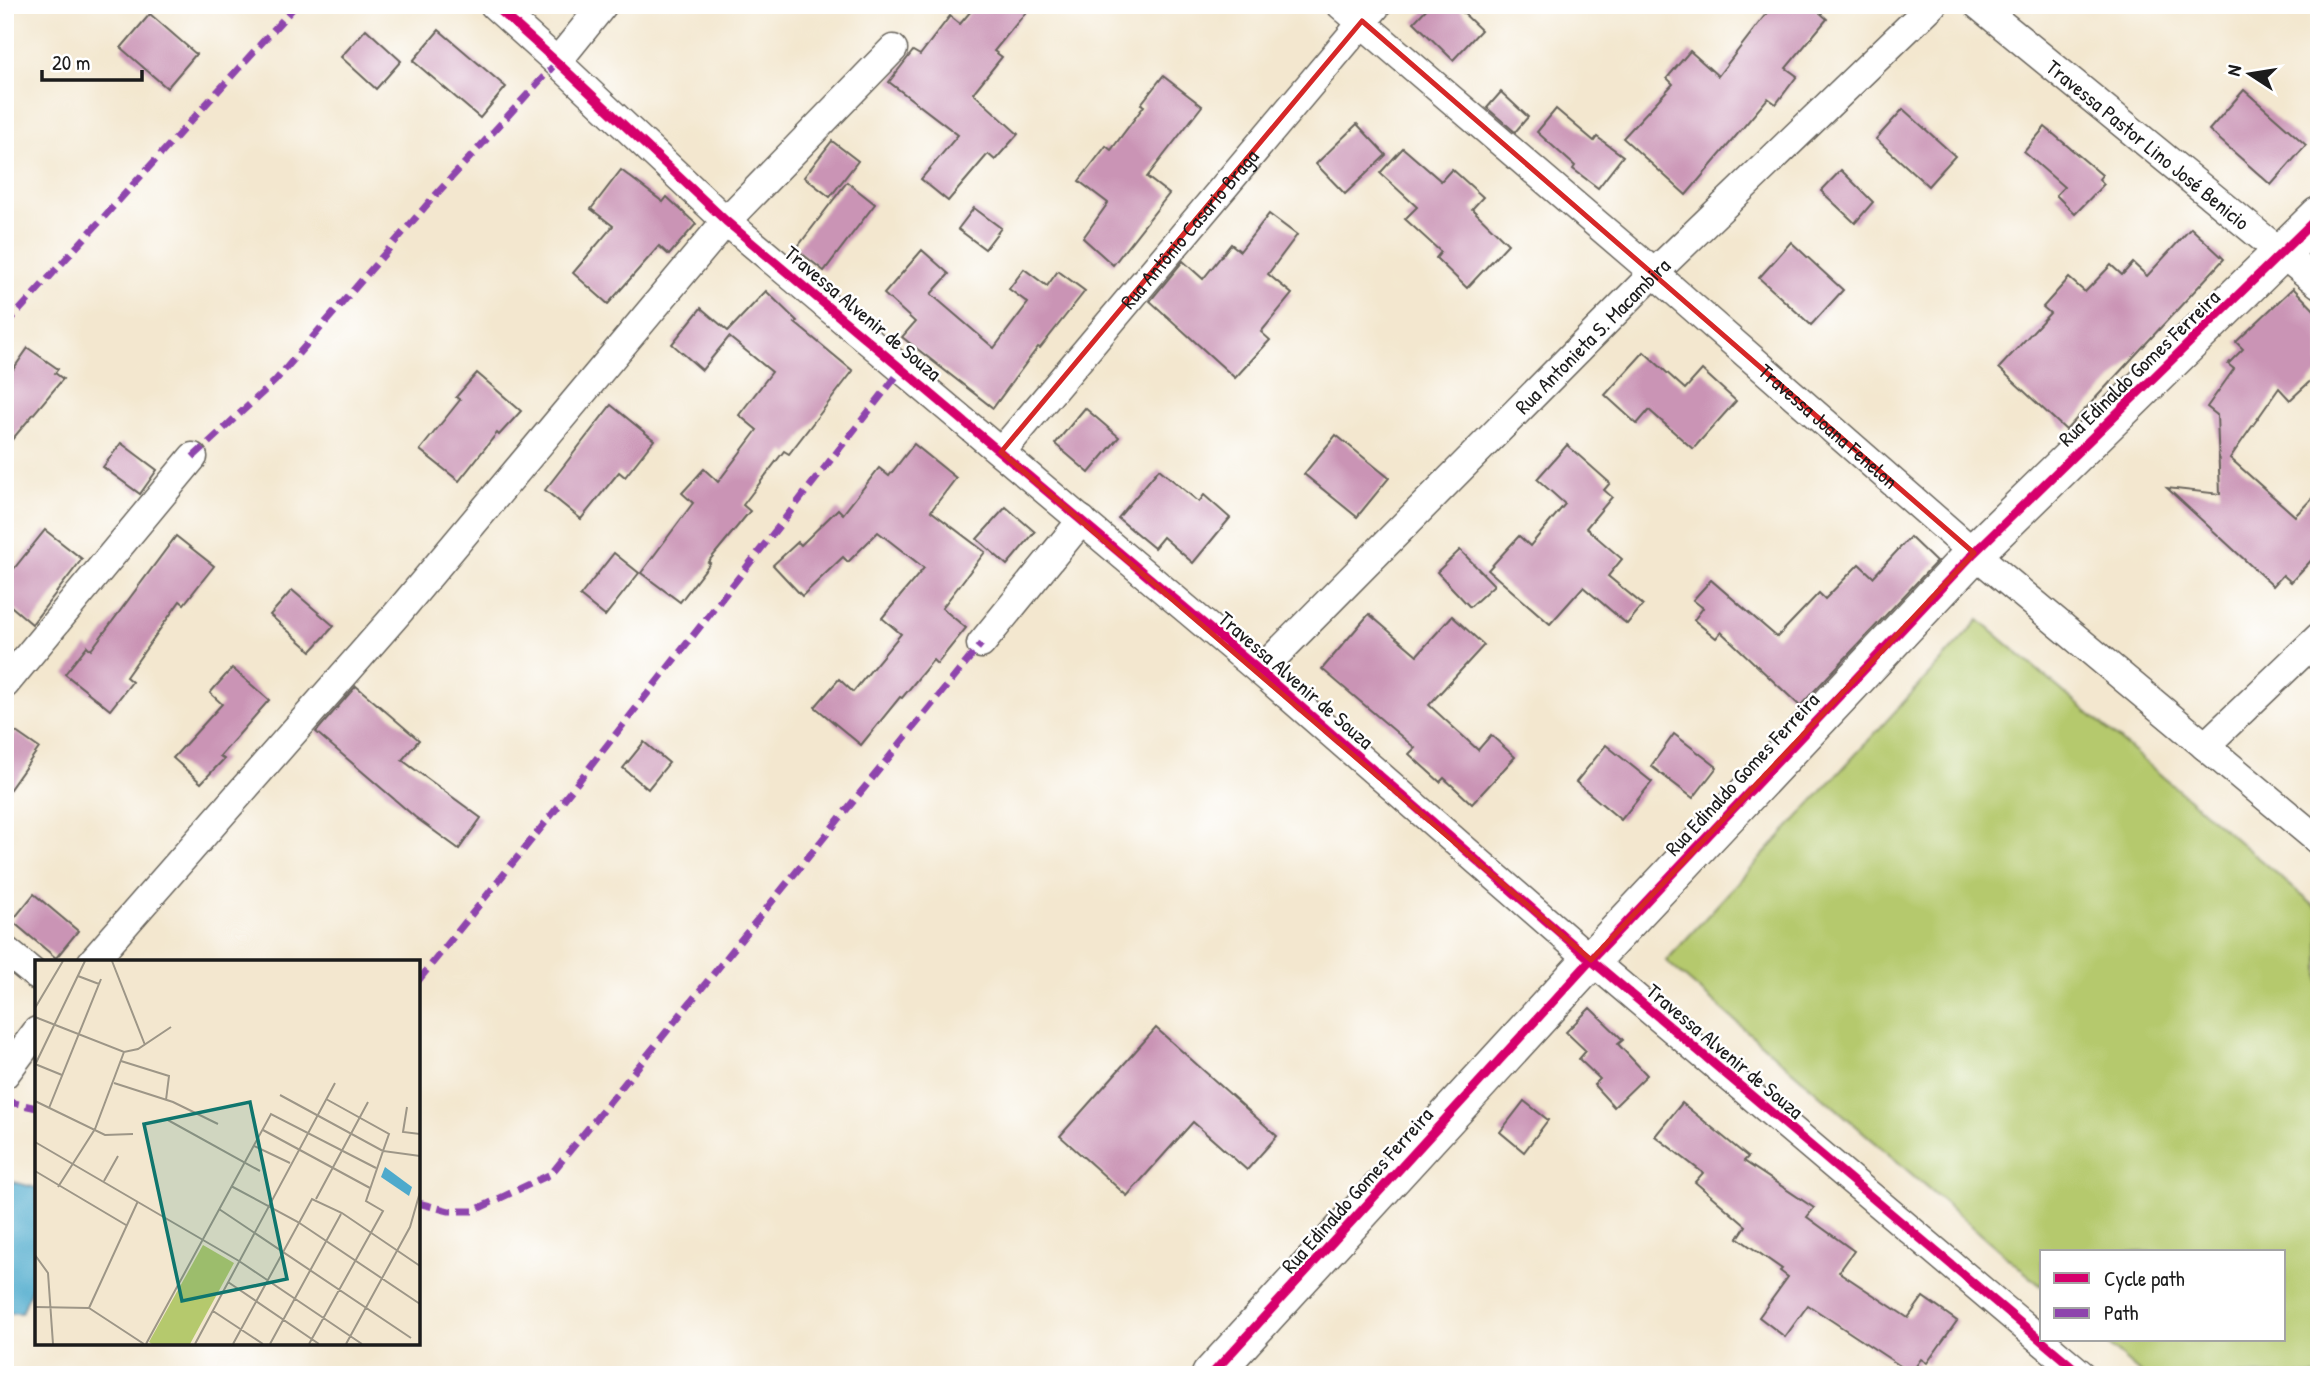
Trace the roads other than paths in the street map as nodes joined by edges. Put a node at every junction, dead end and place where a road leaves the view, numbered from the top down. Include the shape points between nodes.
1 (494, 5) edge
2 (603, 5) edge
3 (1932, 5) edge
4 (1979, 5) edge
5 (1360, 11) edge
6 (893, 49) dead end
7 (558, 62) junction
8 (2319, 216) edge
9 (726, 221) junction
10 (2281, 253) junction
11 (1654, 273) junction
12 (2319, 284) edge
13 (1002, 452) junction
14 (193, 457) dead end
15 (1082, 520) junction
16 (1973, 553) junction
17 (2319, 637) edge
18 (981, 644) dead end
19 (1261, 671) junction
20 (5, 684) edge
21 (2205, 746) junction
22 (2319, 841) edge
23 (5, 950) edge
24 (94, 960) edge
25 (1591, 960) junction
26 (35, 974) edge
27 (35, 1034) edge
28 (5, 1074) edge
29 (2040, 1340) edge
30 (2043, 1342) edge
31 (1211, 1375) edge
32 (2082, 1375) edge

1 - 7 street, Travessa Alvenir de Souza
2 - 7 street
3 - 11 street, Rua Antonieta S. Macambira
4 - 10 street, Travessa Pastor Lino José Benicio
5 - 11 street, Travessa Joana Fenelon
5 - 13 street, Rua Antônio Casario Braga
6 - 9 street
7 - 9 street, Travessa Alvenir de Souza
8 - 10 street, Rua Edinaldo Gomes Ferreira
9 - 13 street, Travessa Alvenir de Souza
9 - 24 street via 397,614
10 - 12 street, Travessa Pastor Lino José Benicio
10 - 16 street, Rua Edinaldo Gomes Ferreira
11 - 16 street, Travessa Joana Fenelon
11 - 19 street, Rua Antonieta S. Macambira
13 - 15 street, Travessa Alvenir de Souza
14 - 20 street
15 - 18 street
15 - 19 street, Travessa Alvenir de Souza
16 - 21 street, Travessa Joana Fenelon
16 - 25 street, Rua Edinaldo Gomes Ferreira
17 - 21 street
19 - 25 street, Travessa Alvenir de Souza
21 - 22 street, Travessa Joana Fenelon
23 - 26 street
25 - 29 street, Travessa Alvenir de Souza
25 - 31 street, Rua Edinaldo Gomes Ferreira
27 - 28 street
30 - 32 street, Travessa Alvenir de Souza

